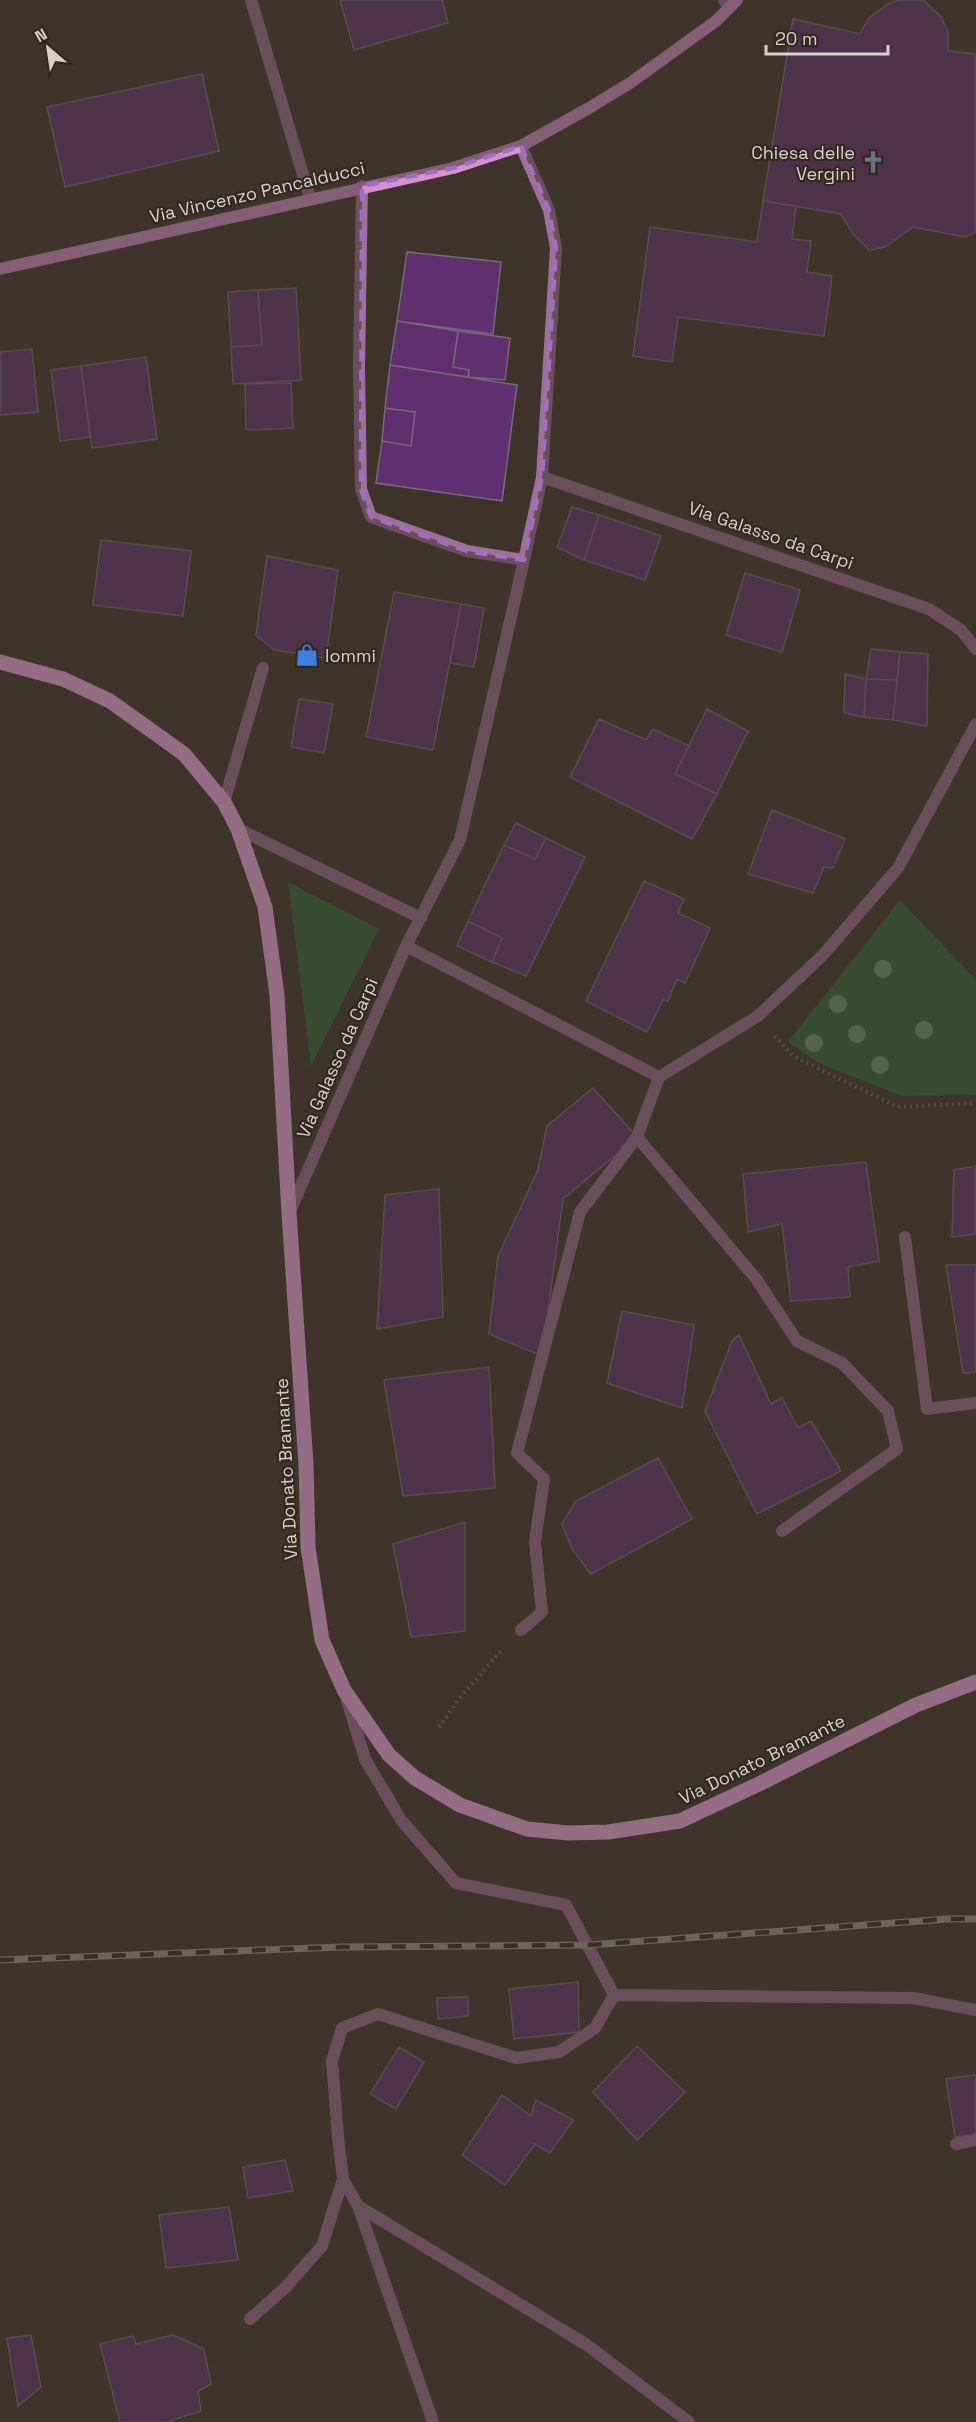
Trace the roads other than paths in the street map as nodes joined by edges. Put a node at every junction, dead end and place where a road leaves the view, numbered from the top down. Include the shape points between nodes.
1 (251, 0) edge
2 (730, 3) edge
3 (521, 146) junction
4 (362, 186) junction
5 (310, 198) junction
6 (0, 268) edge
7 (542, 477) junction
8 (524, 560) junction
9 (976, 649) edge
10 (0, 662) edge
11 (263, 668) dead end
12 (976, 724) edge
13 (224, 802) junction
14 (238, 829) junction
15 (421, 918) junction
16 (406, 946) junction
17 (659, 1077) junction
18 (637, 1137) junction
19 (289, 1213) junction
20 (905, 1237) dead end
21 (976, 1403) edge
22 (782, 1531) dead end
23 (521, 1630) road end
24 (976, 1682) edge
25 (344, 1690) junction
26 (614, 1995) junction
27 (976, 2010) edge
28 (976, 2140) edge
29 (956, 2144) dead end
30 (343, 2179) junction
31 (358, 2206) junction
32 (250, 2319) dead end
33 (433, 2422) edge
34 (689, 2422) edge

1 - 5 street
2 - 3 main road, Via Vincenzo Pancalducci via 716,21 630,83
3 - 4 main road, Via Vincenzo Pancalducci via 453,168
3 - 7 street, Via Galasso da Carpi via 549,210 556,248
4 - 5 main road, Via Vincenzo Pancalducci
4 - 8 street via 361,489 371,517 467,551
5 - 6 main road, Via Vincenzo Pancalducci
7 - 8 street, Via Galasso da Carpi
7 - 9 street, Via Galasso da Carpi via 929,609 961,630
8 - 15 street, Via Galasso da Carpi via 460,840
10 - 13 main road, Via Donato Bramante via 63,679 110,701 184,754
11 - 13 street
12 - 17 street via 898,868 822,956 758,1016
13 - 14 main road, Via Donato Bramante
14 - 15 street
14 - 19 main road, Via Donato Bramante via 265,907 277,994
15 - 16 street, Via Galasso da Carpi
16 - 17 street
16 - 19 street, Via Galasso da Carpi
17 - 18 street
18 - 22 street via 757,1280 797,1341 842,1363 888,1411 897,1449
18 - 23 street via 580,1212 517,1453 544,1479 535,1542 542,1612
19 - 25 main road, Via Donato Bramante via 308,1547 322,1640
20 - 21 street via 927,1409
24 - 25 main road, Via Donato Bramante via 916,1706 680,1821 608,1832 568,1833 527,1829 460,1805 415,1778 390,1755
25 - 26 street via 365,1759 401,1820 456,1883 566,1905
26 - 27 street via 914,1998
26 - 30 street via 595,2028 559,2052 516,2058 378,2014 342,2028 333,2061
28 - 29 street
30 - 31 street
30 - 32 street via 322,2246 286,2287
31 - 33 street
31 - 34 street via 587,2345

